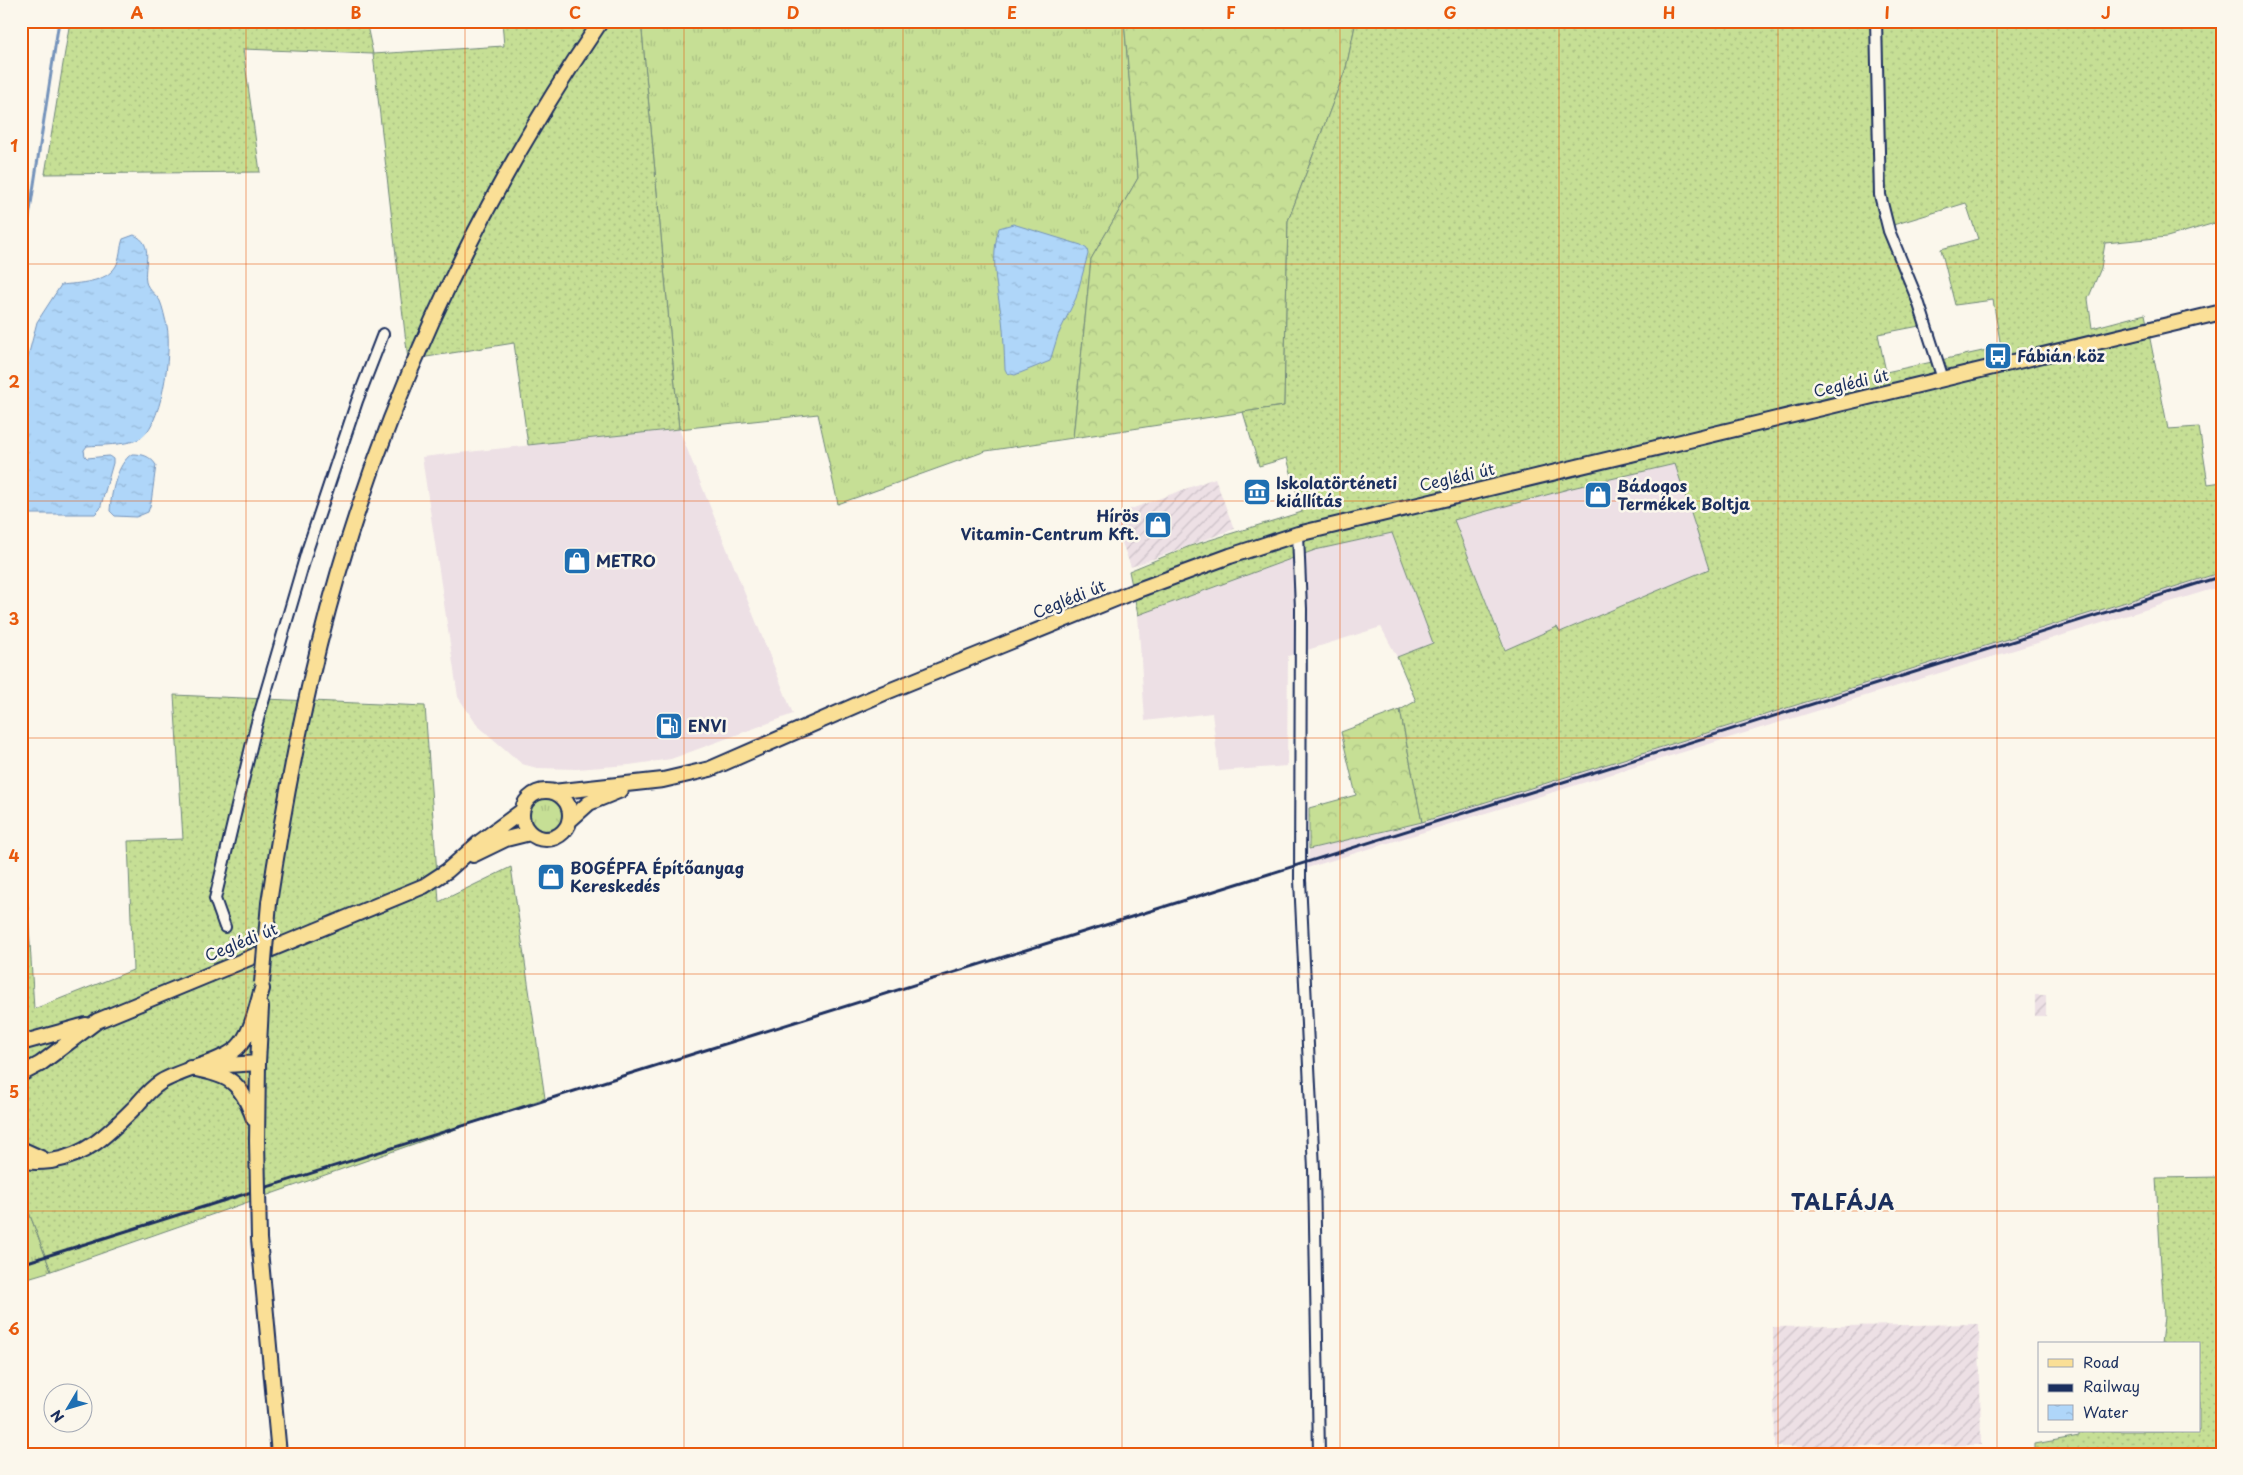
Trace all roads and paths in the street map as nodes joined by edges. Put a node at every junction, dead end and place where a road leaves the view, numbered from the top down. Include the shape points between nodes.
1 (601, 21) edge
2 (1876, 21) edge
3 (2222, 312) edge
4 (383, 334) dead end
5 (1942, 379) junction
6 (1298, 534) junction
7 (642, 784) junction
8 (553, 792) junction
9 (522, 811) junction
10 (569, 821) junction
11 (530, 833) junction
12 (459, 862) junction
13 (225, 927) dead end
14 (262, 986) junction
15 (97, 1021) junction
16 (21, 1043) edge
17 (258, 1063) junction
18 (40, 1064) junction
19 (189, 1068) junction
20 (21, 1074) edge
21 (21, 1086) edge
22 (256, 1127) junction
23 (21, 1149) edge
24 (21, 1160) edge
25 (48, 1161) junction
26 (279, 1454) edge
27 (1319, 1454) edge

1 - 14 main road, bridge via 522,145 472,238 436,311 389,425 345,552 301,720 269,903
2 - 5 street via 1880,195 1889,231 1918,301
3 - 5 main road, Ceglédi út
4 - 13 street via 308,548 256,726 215,899
5 - 6 main road, Ceglédi út
6 - 7 main road, Ceglédi út via 1135,591 884,693 710,769
6 - 27 street via 1301,609 1300,880 1314,1169
7 - 8 main road, Ceglédi út
7 - 10 main road, Ceglédi út via 589,803
8 - 9 main road via 532,796
8 - 10 main road via 567,803
9 - 11 main road
9 - 12 main road, Ceglédi út
10 - 11 main road via 556,837 538,838
11 - 12 main road, Ceglédi út via 506,839
12 - 15 main road, Ceglédi út via 424,886
14 - 17 main road
14 - 19 main road via 247,1036 236,1049
15 - 16 main road
15 - 18 main road, Ceglédi út
17 - 19 main road
17 - 22 main road
18 - 20 main road, Ceglédi út
18 - 21 main road, Ceglédi út
19 - 22 main road via 218,1074 234,1084 245,1096
19 - 25 main road via 159,1083 96,1144
22 - 26 main road, bridge via 259,1239
23 - 25 main road
24 - 25 main road

